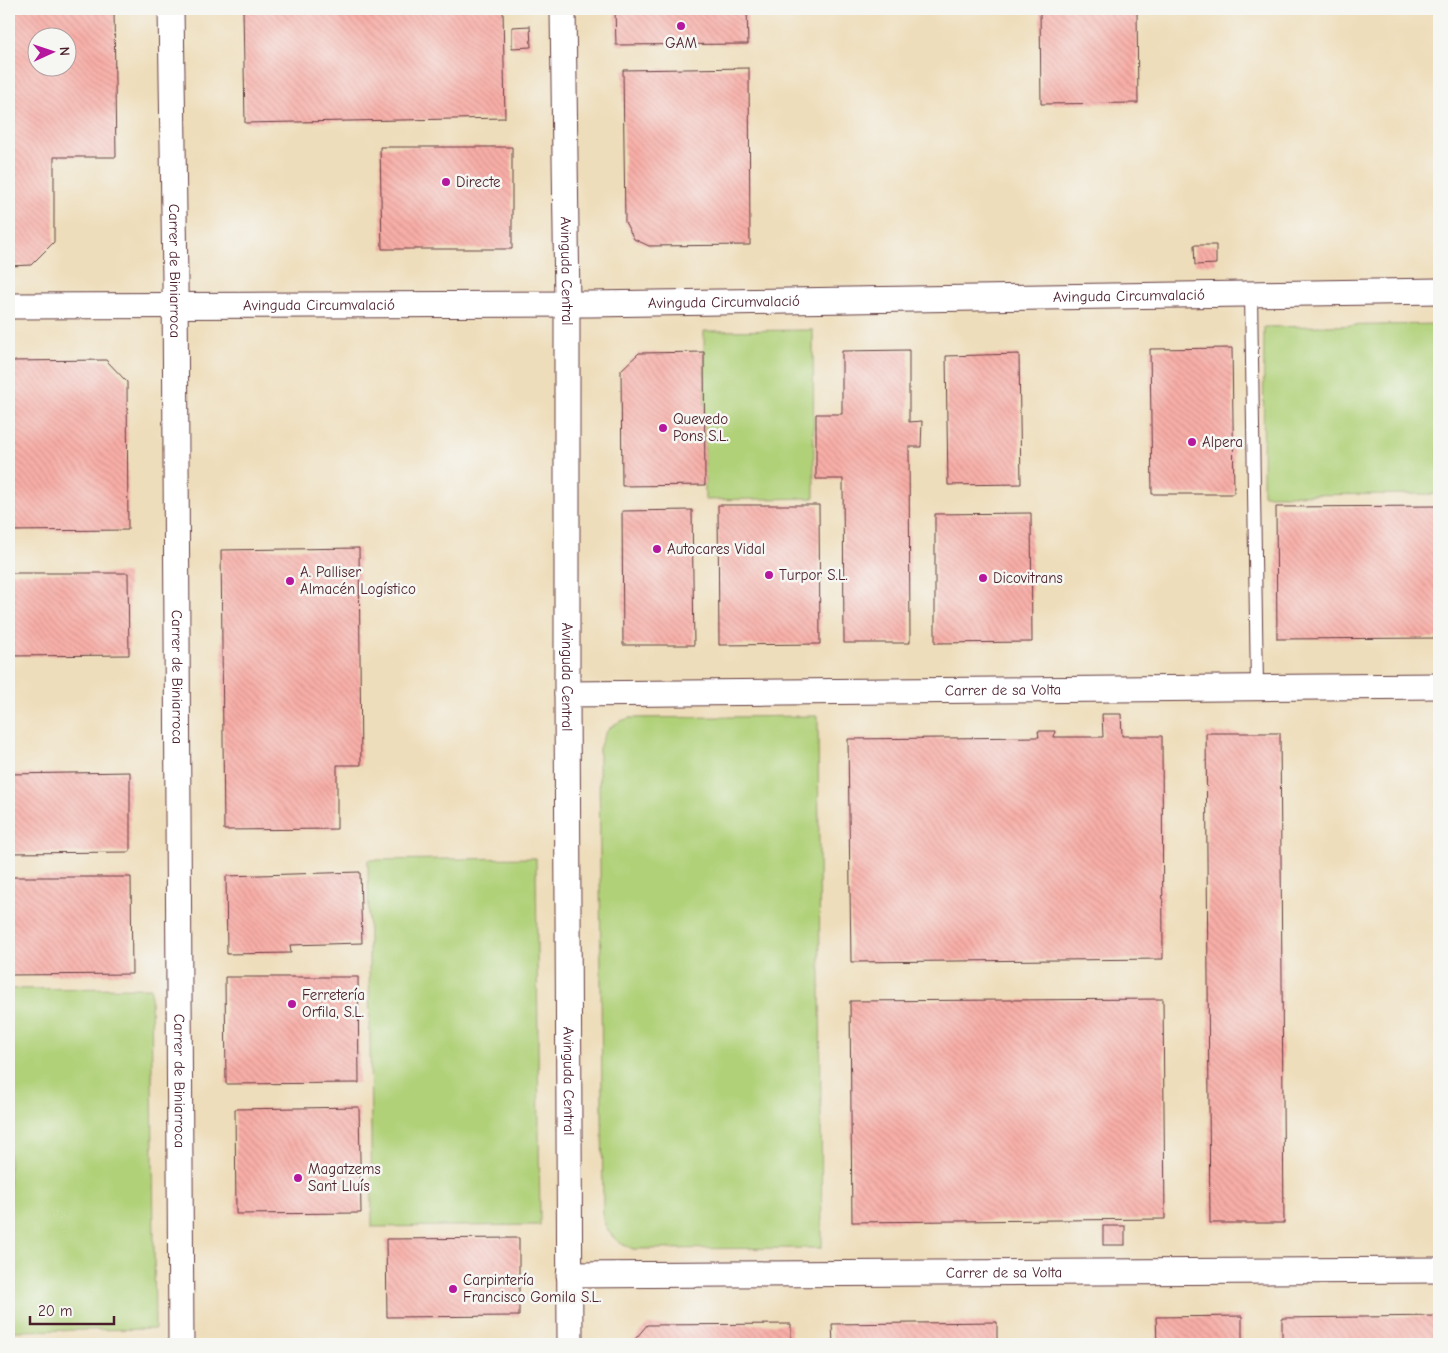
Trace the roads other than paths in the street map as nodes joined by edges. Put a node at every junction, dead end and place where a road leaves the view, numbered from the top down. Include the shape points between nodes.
1 (172, 9) edge
2 (563, 9) edge
3 (1439, 291) edge
4 (1251, 294) junction
5 (567, 304) junction
6 (175, 305) junction
7 (9, 306) edge
8 (1439, 686) edge
9 (1256, 688) junction
10 (567, 694) junction
11 (1439, 1270) edge
12 (569, 1275) junction
13 (181, 1344) edge
14 (570, 1344) edge

1 - 6 street, Carrer de Biniarroca
2 - 5 street, Avinguda Central
3 - 4 street, Avinguda Circumvalació
4 - 5 street, Avinguda Circumvalació
4 - 9 lane
5 - 6 street, Avinguda Circumvalació
5 - 10 street, Avinguda Central
6 - 7 street, Avinguda Circumvalació
6 - 13 street, Carrer de Biniarroca
8 - 9 street, Carrer de sa Volta
9 - 10 street, Carrer de sa Volta
10 - 12 street, Avinguda Central
11 - 12 street, Carrer de sa Volta
12 - 14 street, Avinguda Central

